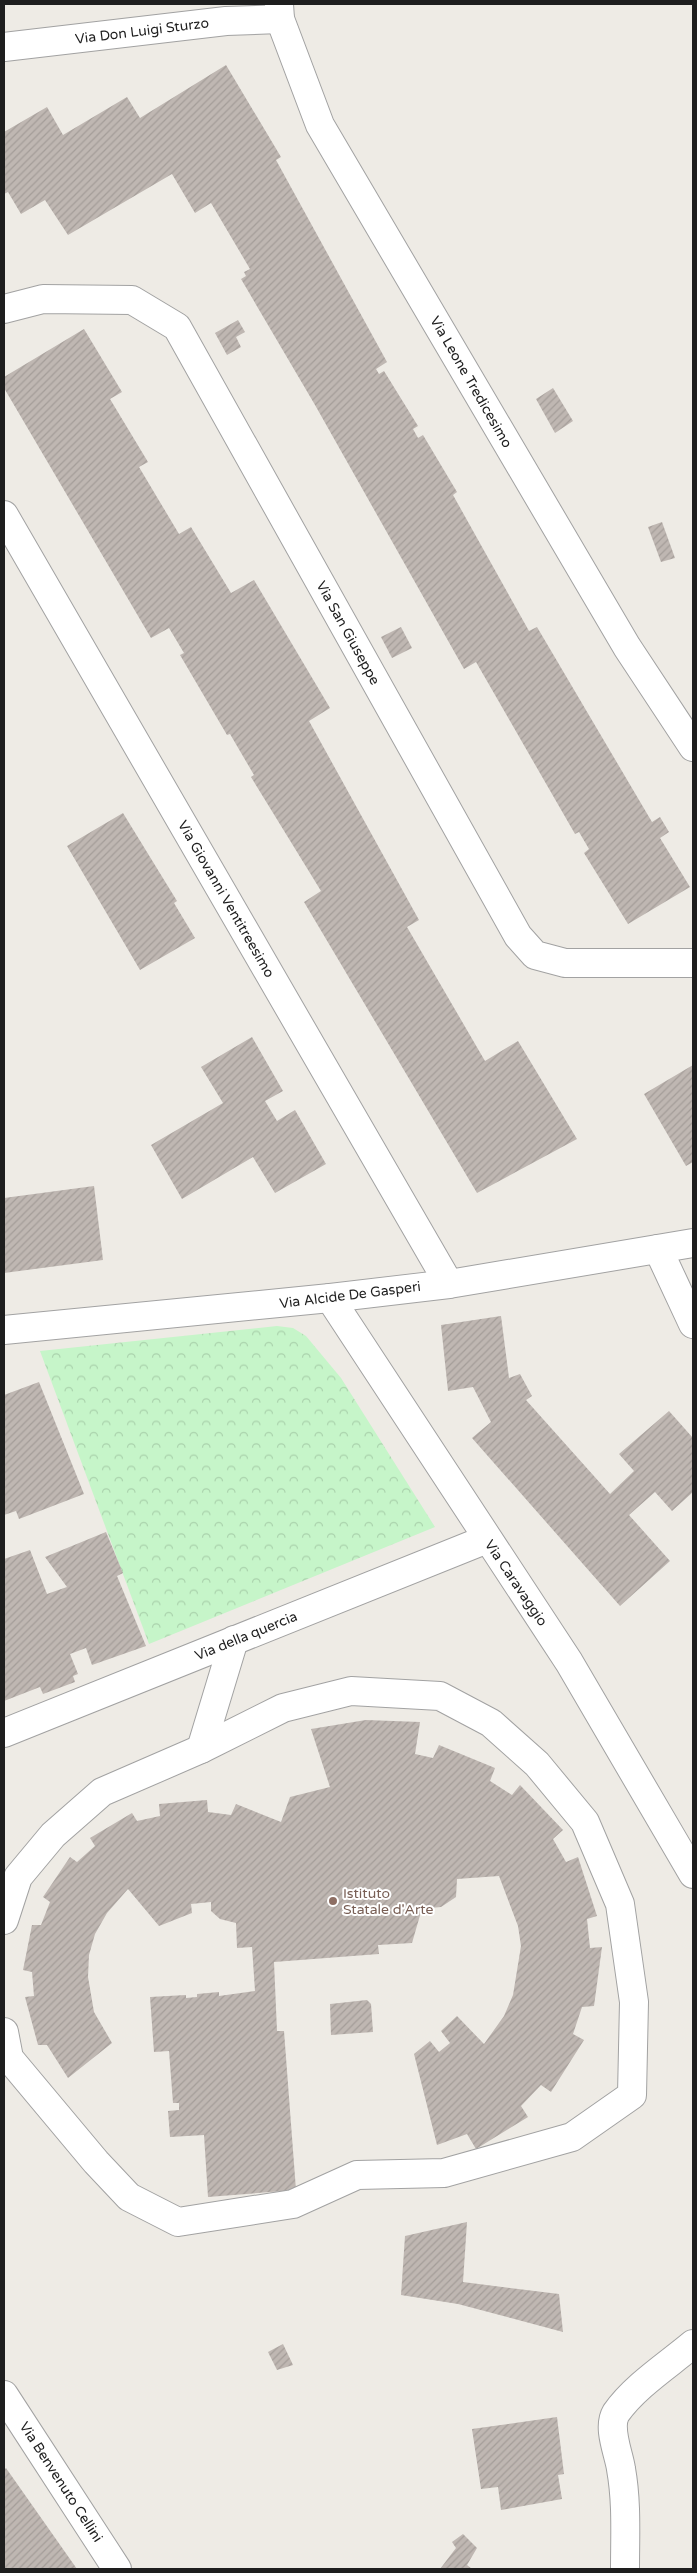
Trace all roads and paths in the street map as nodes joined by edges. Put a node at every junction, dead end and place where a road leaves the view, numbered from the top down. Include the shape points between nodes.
1 (279, 11) edge
2 (4, 47) edge
3 (4, 310) edge
4 (4, 515) edge
5 (693, 747) edge
6 (693, 963) edge
7 (693, 1243) edge
8 (658, 1250) junction
9 (449, 1284) junction
10 (330, 1298) junction
11 (693, 1324) edge
12 (4, 1330) edge
13 (487, 1539) junction
14 (234, 1640) junction
15 (4, 1733) edge
16 (201, 1749) junction
17 (693, 1874) edge
18 (4, 1920) edge
19 (4, 2032) edge
20 (693, 2344) edge
21 (6, 2403) edge
22 (117, 2569) edge
23 (625, 2569) edge

1 - 2 street, Via Don Luigi Sturzo via 226,21
1 - 5 street, Via Leone Tredicesimo via 320,125 627,647
3 - 6 street, Via San Giuseppe via 43,299 132,300 177,327 518,936 535,955 565,962
4 - 9 street, Via Giovanni Ventitreesimo
7 - 8 street, Via Alcide De Gasperi
8 - 9 street, Via Alcide De Gasperi
8 - 11 street
9 - 10 street, Via Alcide De Gasperi
10 - 12 street, Via Alcide De Gasperi
10 - 13 street, Via Caravaggio
13 - 14 street, Via della quercia
13 - 17 street, Via Caravaggio via 569,1662
14 - 15 street, Via della quercia
14 - 16 street
16 - 18 street via 102,1792 53,1835 18,1877
16 - 19 street via 283,1708 351,1690 440,1696 491,1723 537,1764 586,1822 620,1904 634,2002 632,2095 572,2137 444,2173 357,2175 293,2204 178,2222 129,2197 96,2162 9,2058
20 - 23 street via 638,2390 615,2415 613,2439 621,2469
21 - 22 street, Via Benvenuto Cellini

